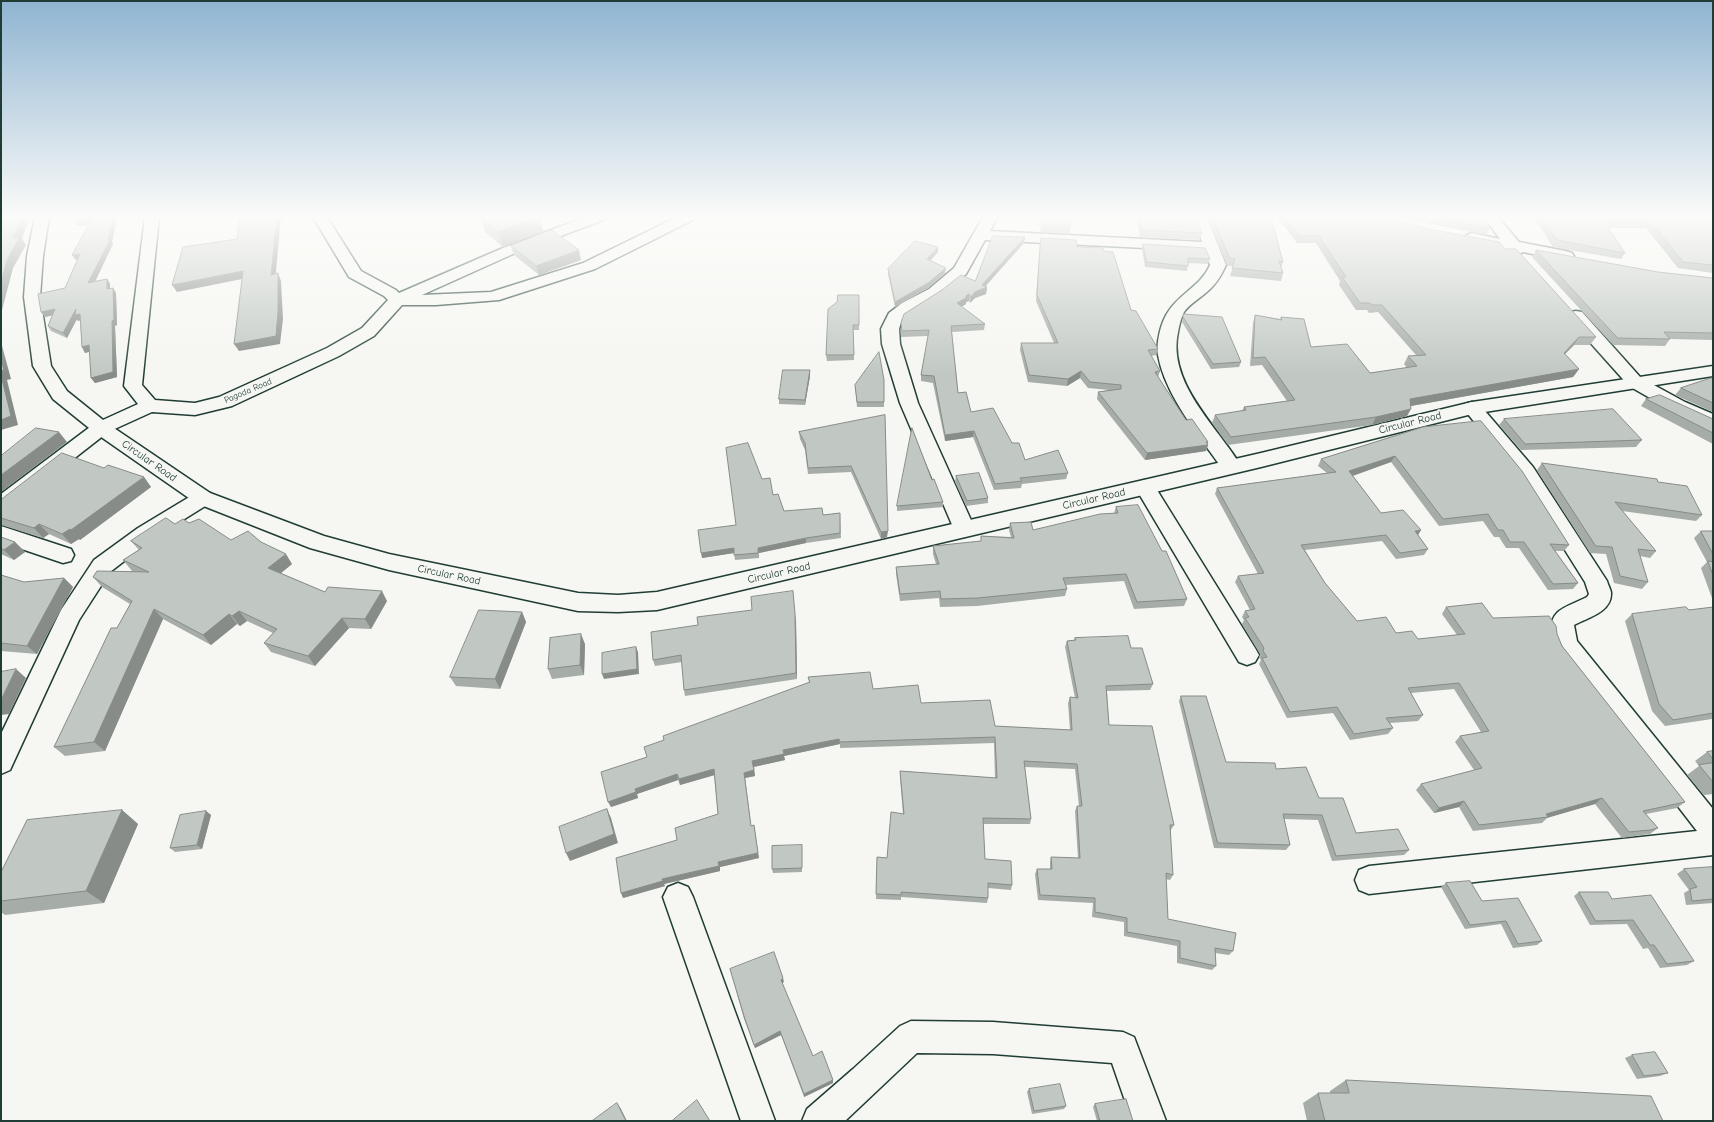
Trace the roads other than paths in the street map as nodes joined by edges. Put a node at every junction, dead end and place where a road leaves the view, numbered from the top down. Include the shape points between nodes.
1 (34, 269) edge
2 (146, 269) edge
3 (352, 269) edge
4 (466, 269) edge
5 (579, 269) edge
6 (961, 269) edge
7 (1217, 269) edge
8 (397, 300) junction
9 (1566, 305) edge
10 (1713, 372) edge
11 (1635, 382) junction
12 (150, 406) junction
13 (1472, 408) junction
14 (1713, 421) edge
15 (101, 428) junction
16 (1232, 466) junction
17 (1144, 487) junction
18 (203, 498) junction
19 (1, 505) edge
20 (964, 529) junction
21 (1, 534) edge
22 (63, 555) dead end
23 (1247, 655) dead end
24 (1, 762) edge
25 (1713, 830) edge
26 (1713, 842) edge
27 (1369, 880) dead end
28 (678, 897) dead end
29 (758, 1121) edge
30 (819, 1121) edge
31 (1149, 1121) edge

1 - 15 street, Circular Road via 32,297 42,366 60,396
2 - 12 street via 133,386
3 - 8 street via 355,274 390,292
4 - 8 street
5 - 8 street via 493,297
6 - 20 street via 935,292 895,317 890,329 891,344 909,403
7 - 16 street via 1210,282 1176,312 1170,328 1166,355 1179,389
8 - 12 street, Pagoda Road via 368,332 332,352 225,402 195,409
9 - 11 street
10 - 11 street, Circular Road
11 - 13 street, Circular Road
11 - 14 street via 1678,406
12 - 15 street
13 - 16 street, Circular Road
13 - 25 street via 1526,472 1596,581 1600,594 1597,603 1565,619 1562,626 1566,644
15 - 18 street, Circular Road
15 - 19 street
16 - 17 street, Circular Road
17 - 20 street, Circular Road
17 - 23 street
18 - 20 street, Circular Road via 318,542 389,562 578,602 604,604 658,601
18 - 24 street via 146,533 102,566 69,616
21 - 22 street
26 - 27 street
28 - 29 street
30 - 31 street via 911,1036 993,1038 1123,1048

